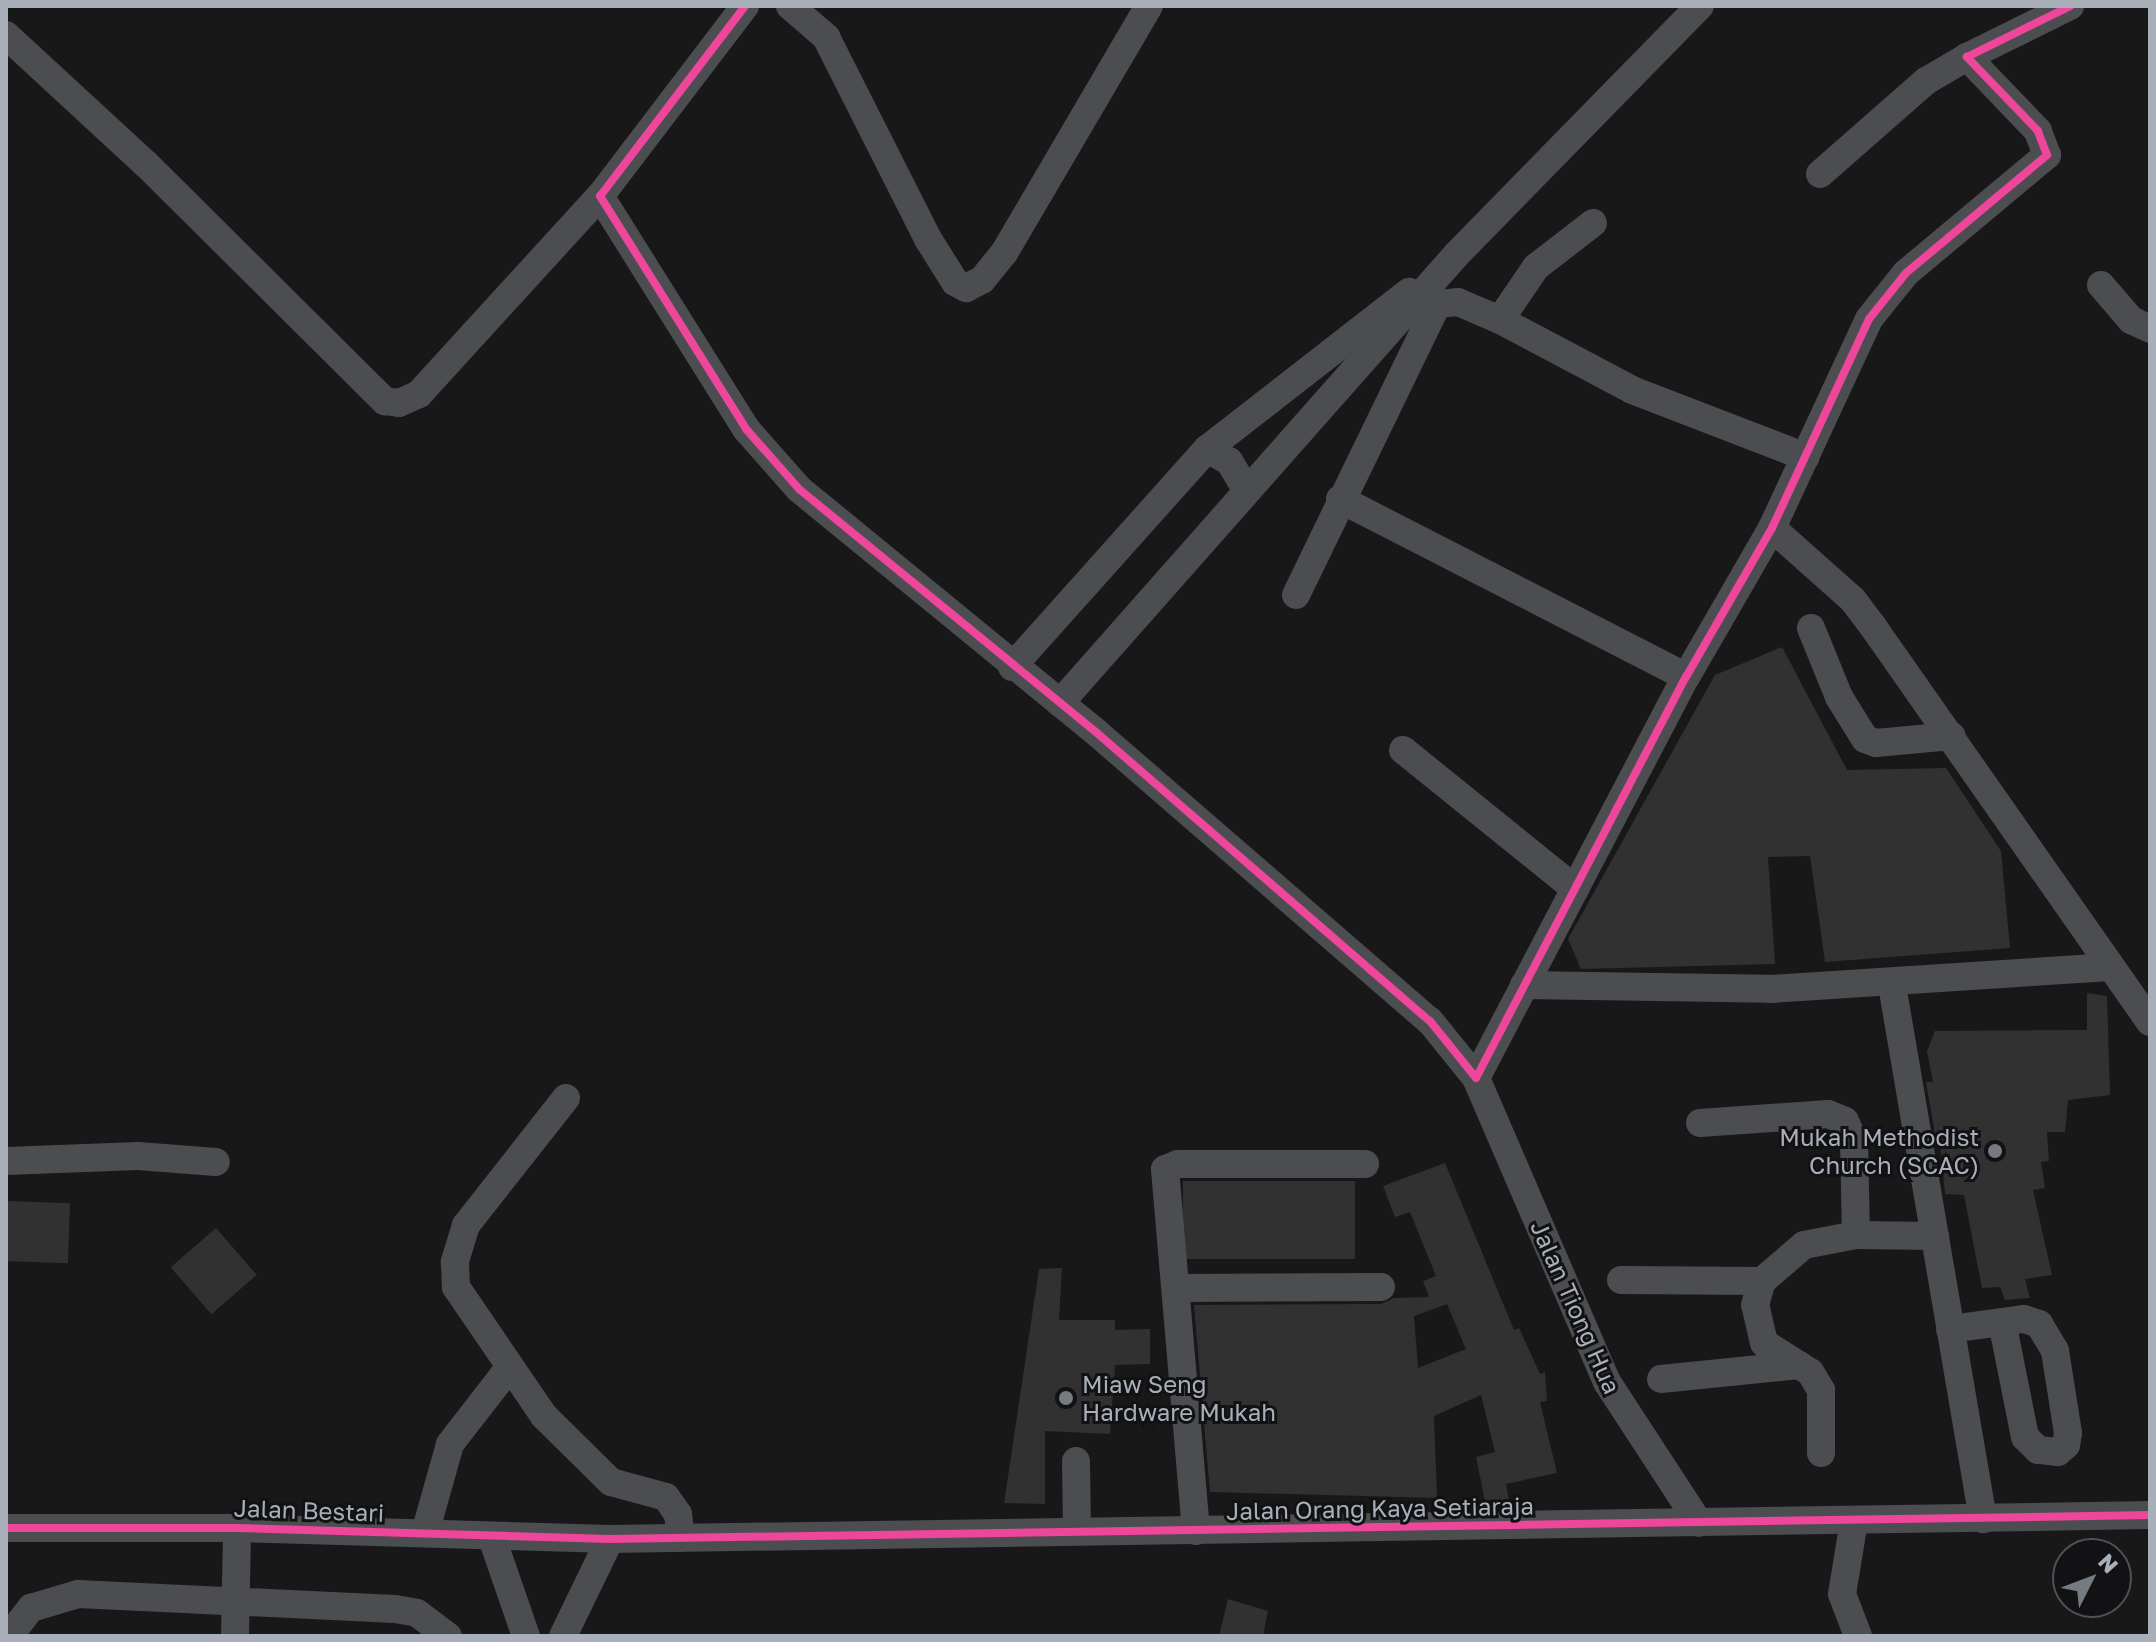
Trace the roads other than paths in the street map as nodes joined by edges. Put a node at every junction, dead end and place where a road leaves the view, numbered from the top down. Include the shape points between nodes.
1 (745, 6) edge
2 (790, 6) edge
3 (1149, 6) edge
4 (1700, 6) edge
5 (2070, 6) edge
6 (6, 35) edge
7 (1967, 57) junction
8 (1820, 174) dead end
9 (600, 196) junction
10 (1593, 223) dead end
11 (1457, 254) junction
12 (2101, 285) dead end
13 (1500, 320) junction
14 (2150, 329) edge
15 (1207, 449) junction
16 (1806, 457) junction
17 (1246, 489) junction
18 (1340, 499) junction
19 (1772, 528) junction
20 (1296, 595) dead end
21 (1811, 628) dead end
22 (1012, 667) junction
23 (1686, 677) junction
24 (1060, 703) junction
25 (1952, 736) junction
26 (1403, 750) dead end
27 (1575, 889) junction
28 (2110, 967) junction
29 (1524, 985) junction
30 (1892, 985) junction
31 (2150, 1022) edge
32 (1476, 1078) junction
33 (566, 1098) dead end
34 (1700, 1123) dead end
35 (6, 1161) edge
36 (216, 1162) dead end
37 (1365, 1164) dead end
38 (1856, 1235) junction
39 (1935, 1236) junction
40 (1621, 1280) dead end
41 (1762, 1281) junction
42 (1381, 1287) dead end
43 (1176, 1288) junction
44 (2002, 1322) dead end
45 (1950, 1329) junction
46 (1800, 1365) junction
47 (509, 1368) junction
48 (1661, 1379) dead end
49 (1821, 1453) dead end
50 (1076, 1461) dead end
51 (2150, 1515) edge
52 (1983, 1519) junction
53 (1854, 1521) junction
54 (1699, 1523) junction
55 (6, 1528) edge
56 (237, 1528) junction
57 (1077, 1531) junction
58 (1196, 1531) junction
59 (425, 1533) junction
60 (492, 1538) junction
61 (681, 1538) junction
62 (610, 1539) junction
63 (236, 1603) junction
64 (9, 1636) edge
65 (235, 1636) edge
66 (448, 1636) edge
67 (526, 1636) edge
68 (563, 1636) edge
69 (1858, 1636) edge

1 - 9 street
2 - 3 street via 826,37 928,239 955,282 966,288 982,280 1004,253
4 - 11 street
5 - 7 street
6 - 9 street via 146,164 385,401 399,403 419,394
7 - 8 street via 1926,81
7 - 16 street via 2038,131 2047,155 1886,296 1869,319
9 - 22 street, Jalan Tiong Hua via 767,457
10 - 13 street via 1536,267
11 - 15 street
11 - 17 street via 1405,318
12 - 14 street via 2131,320
13 - 16 street via 1632,390
13 - 18 street via 1458,302 1437,304
15 - 17 street via 1229,461
15 - 22 street
16 - 19 street
17 - 24 street
18 - 20 street
18 - 23 street
19 - 23 street
19 - 25 street via 1853,600
21 - 25 street via 1839,697 1865,739 1876,743
22 - 24 street, Jalan Tiong Hua
23 - 27 street
24 - 32 street, Jalan Tiong Hua via 1430,1021
25 - 28 street
26 - 27 street
27 - 29 street
28 - 30 street
28 - 31 street
29 - 30 street
29 - 32 street
30 - 39 street
32 - 54 street, Jalan Tiong Hua via 1607,1382
33 - 47 street via 466,1225 455,1262 456,1287
34 - 38 street via 1828,1114 1845,1121 1854,1141
35 - 36 street via 138,1156
37 - 43 street via 1169,1165 1163,1179
38 - 39 street
38 - 41 street via 1804,1245
39 - 45 street
40 - 41 street
41 - 46 street via 1755,1305 1761,1336 1772,1352
42 - 43 street
43 - 58 street
44 - 45 street
45 - 52 street
46 - 48 street
46 - 49 street via 1821,1390
47 - 59 street via 450,1444
47 - 61 street via 544,1416 597,1471 625,1489 666,1497 678,1514
50 - 57 street
51 - 52 street, Jalan Orang Kaya Setiaraja
52 - 53 street, Jalan Orang Kaya Setiaraja
53 - 54 street, Jalan Orang Kaya Setiaraja
53 - 69 street via 1842,1594
54 - 58 street, Jalan Orang Kaya Setiaraja
55 - 56 street, Jalan Bestari
56 - 59 street, Jalan Bestari
56 - 63 street
57 - 58 street, Jalan Orang Kaya Setiaraja
57 - 61 street, Jalan Orang Kaya Setiaraja
59 - 60 street, Jalan Bestari
60 - 62 street, Jalan Bestari
60 - 67 street
61 - 62 street, Jalan Orang Kaya Setiaraja
62 - 68 street
63 - 64 street via 78,1594 31,1608
63 - 65 street
63 - 66 street via 395,1609 417,1613

